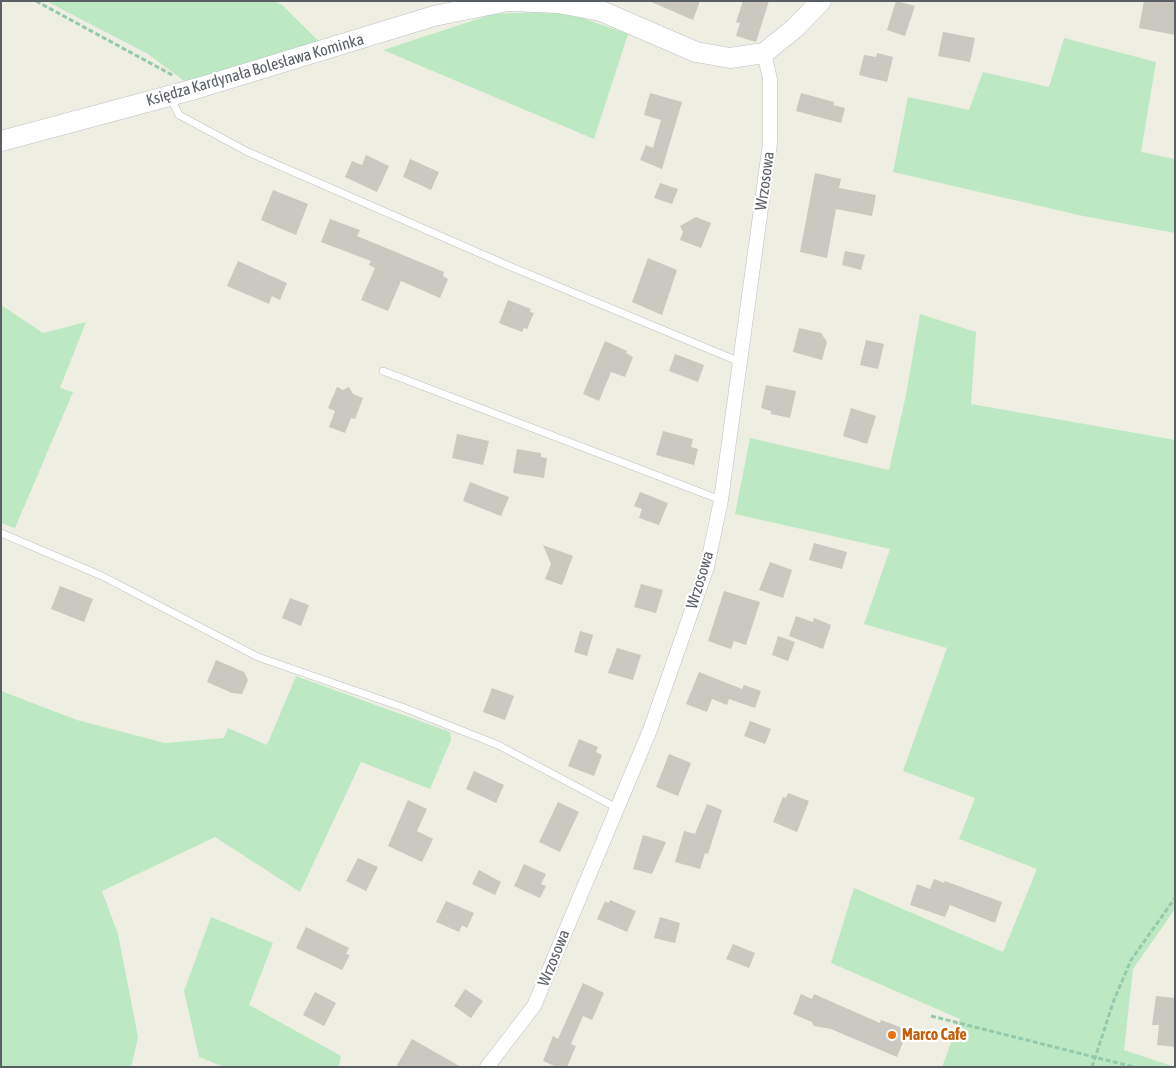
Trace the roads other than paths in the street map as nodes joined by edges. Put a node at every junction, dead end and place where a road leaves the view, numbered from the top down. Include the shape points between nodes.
1 (509, 1) edge
2 (821, 1) edge
3 (764, 53) junction
4 (170, 95) junction
5 (1, 141) edge
6 (740, 362) junction
7 (383, 371) dead end
8 (721, 500) junction
9 (1, 533) edge
10 (618, 808) junction
11 (488, 1067) edge

1 - 3 street, Księdza Kardynała Bolesława Kominka via 558,3 601,11 696,52 730,58
1 - 4 street, Księdza Kardynała Bolesława Kominka via 434,16
2 - 3 street
3 - 6 street, Wrzosowa via 770,79 770,142
4 - 5 street, Księdza Kardynała Bolesława Kominka
4 - 6 lane via 179,115 248,152
6 - 8 street, Wrzosowa
7 - 8 lane
8 - 10 street, Wrzosowa via 707,567 650,730
9 - 10 lane via 102,576 258,657 402,706 498,745
10 - 11 street, Wrzosowa via 534,1006

